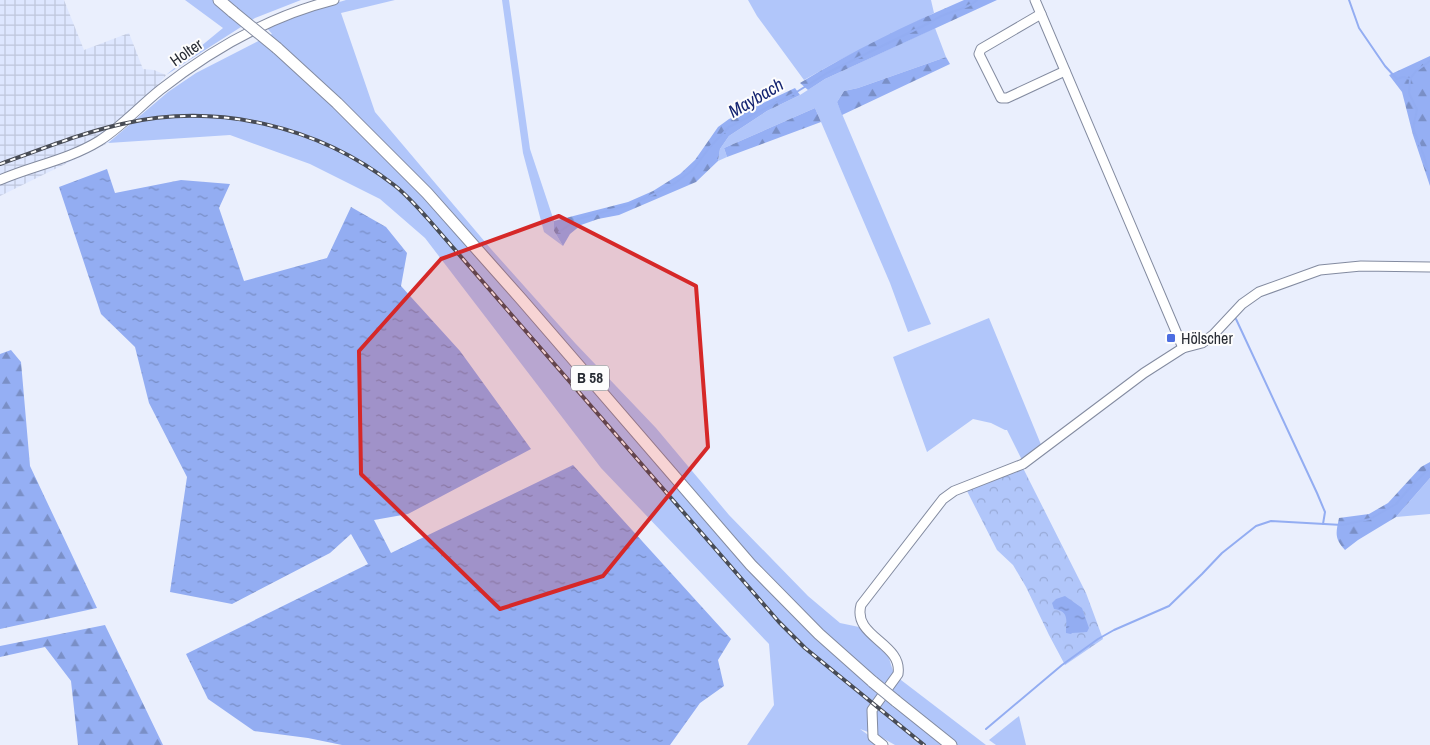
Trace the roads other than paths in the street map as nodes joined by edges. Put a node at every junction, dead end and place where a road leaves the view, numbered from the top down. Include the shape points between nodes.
1 (218, 0) edge
2 (334, 0) edge
3 (1035, 0) edge
4 (1041, 14) junction
5 (1065, 72) junction
6 (0, 180) edge
7 (1430, 266) edge
8 (1183, 348) junction
9 (883, 745) edge
10 (951, 745) edge

1 - 10 main road, B 58, bridge via 338,103 427,193 751,565 819,634
2 - 6 street, Holter via 269,23 206,55 101,140 71,155
3 - 4 street
4 - 5 street
4 - 5 street via 981,49 980,54 1001,98
5 - 8 street
7 - 8 street via 1342,266 1305,274 1260,292 1242,304 1208,339
8 - 9 street via 1144,373 1023,464 954,491 943,499 861,605 859,613 864,627 893,654 898,670 872,710 873,737

